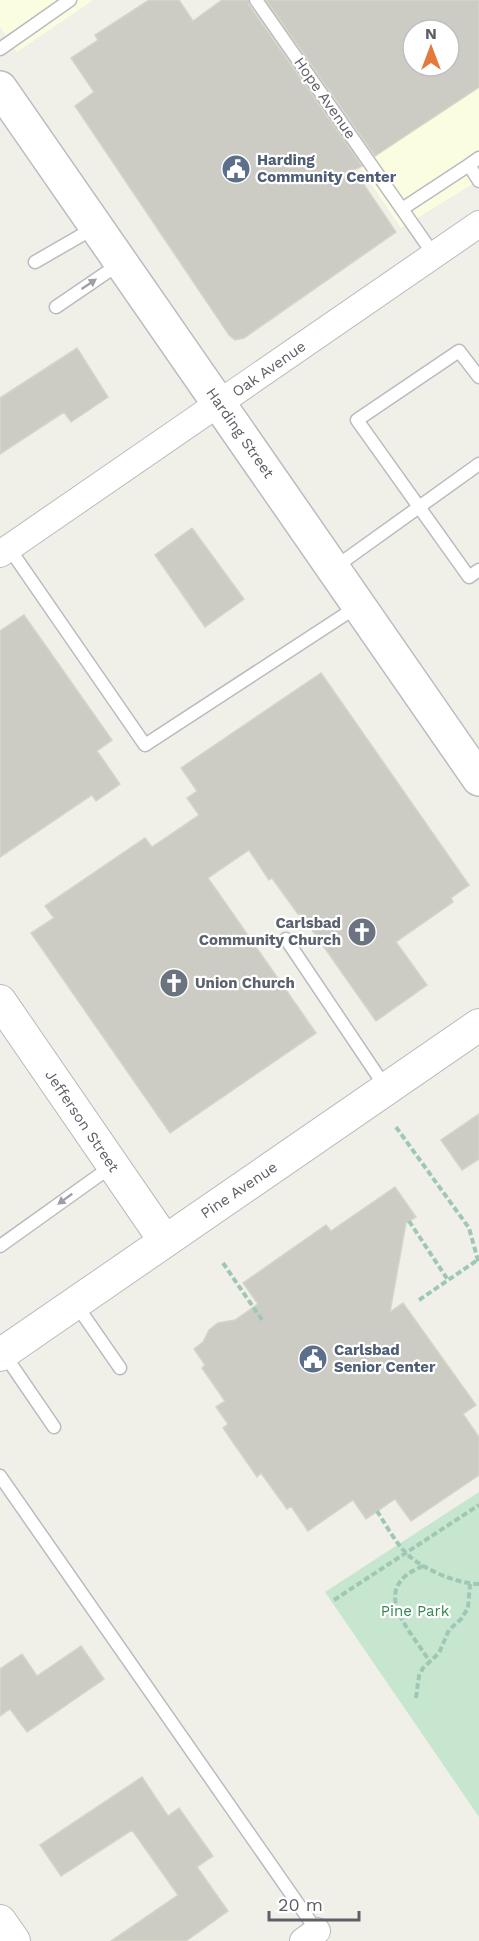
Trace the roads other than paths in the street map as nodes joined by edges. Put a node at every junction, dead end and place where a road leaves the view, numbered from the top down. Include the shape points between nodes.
1 (70, 0) edge
2 (256, 0) edge
3 (0, 49) edge
4 (0, 88) edge
5 (474, 161) edge
6 (479, 181) edge
7 (402, 209) junction
8 (479, 224) edge
9 (97, 225) junction
10 (434, 255) junction
11 (35, 262) dead end
12 (122, 262) junction
13 (56, 307) dead end
14 (479, 377) edge
15 (219, 404) junction
16 (479, 464) edge
17 (420, 506) junction
18 (2, 552) edge
19 (333, 568) junction
20 (479, 570) edge
21 (359, 605) junction
22 (479, 779) edge
23 (286, 939) dead end
24 (0, 1000) edge
25 (479, 1025) edge
26 (387, 1089) junction
27 (113, 1165) junction
28 (165, 1241) junction
29 (0, 1246) edge
30 (75, 1303) junction
31 (2, 1354) edge
32 (120, 1368) dead end
33 (54, 1427) dead end
34 (0, 1476) edge
35 (0, 1921) edge
36 (310, 1936) edge
37 (14, 1941) edge

1 - 3 lane
2 - 7 lane, Hope Avenue
4 - 9 main road, Harding Street
5 - 6 lane
5 - 7 lane
7 - 10 lane, Hope Avenue
8 - 10 street, Oak Avenue
9 - 11 lane
9 - 12 main road, Harding Street
10 - 15 street, Oak Avenue
13 -> 12 lane
12 - 15 main road, Harding Street
14 - 17 lane via 459,351 357,420
15 - 18 street, Oak Avenue
15 - 19 main road, Harding Street
16 - 17 lane
17 - 19 lane
17 - 20 lane via 470,577
18 - 21 lane via 145,745
19 - 21 main road, Harding Street
21 - 22 main road, Harding Street
23 - 26 lane
24 - 27 street, Jefferson Street
25 - 26 street, Pine Avenue
26 - 28 street, Pine Avenue
27 - 28 street, Jefferson Street
27 -> 29 lane
28 - 30 street, Pine Avenue
30 - 31 street, Pine Avenue
30 - 32 lane
31 - 33 lane
34 - 36 lane
35 - 37 street

